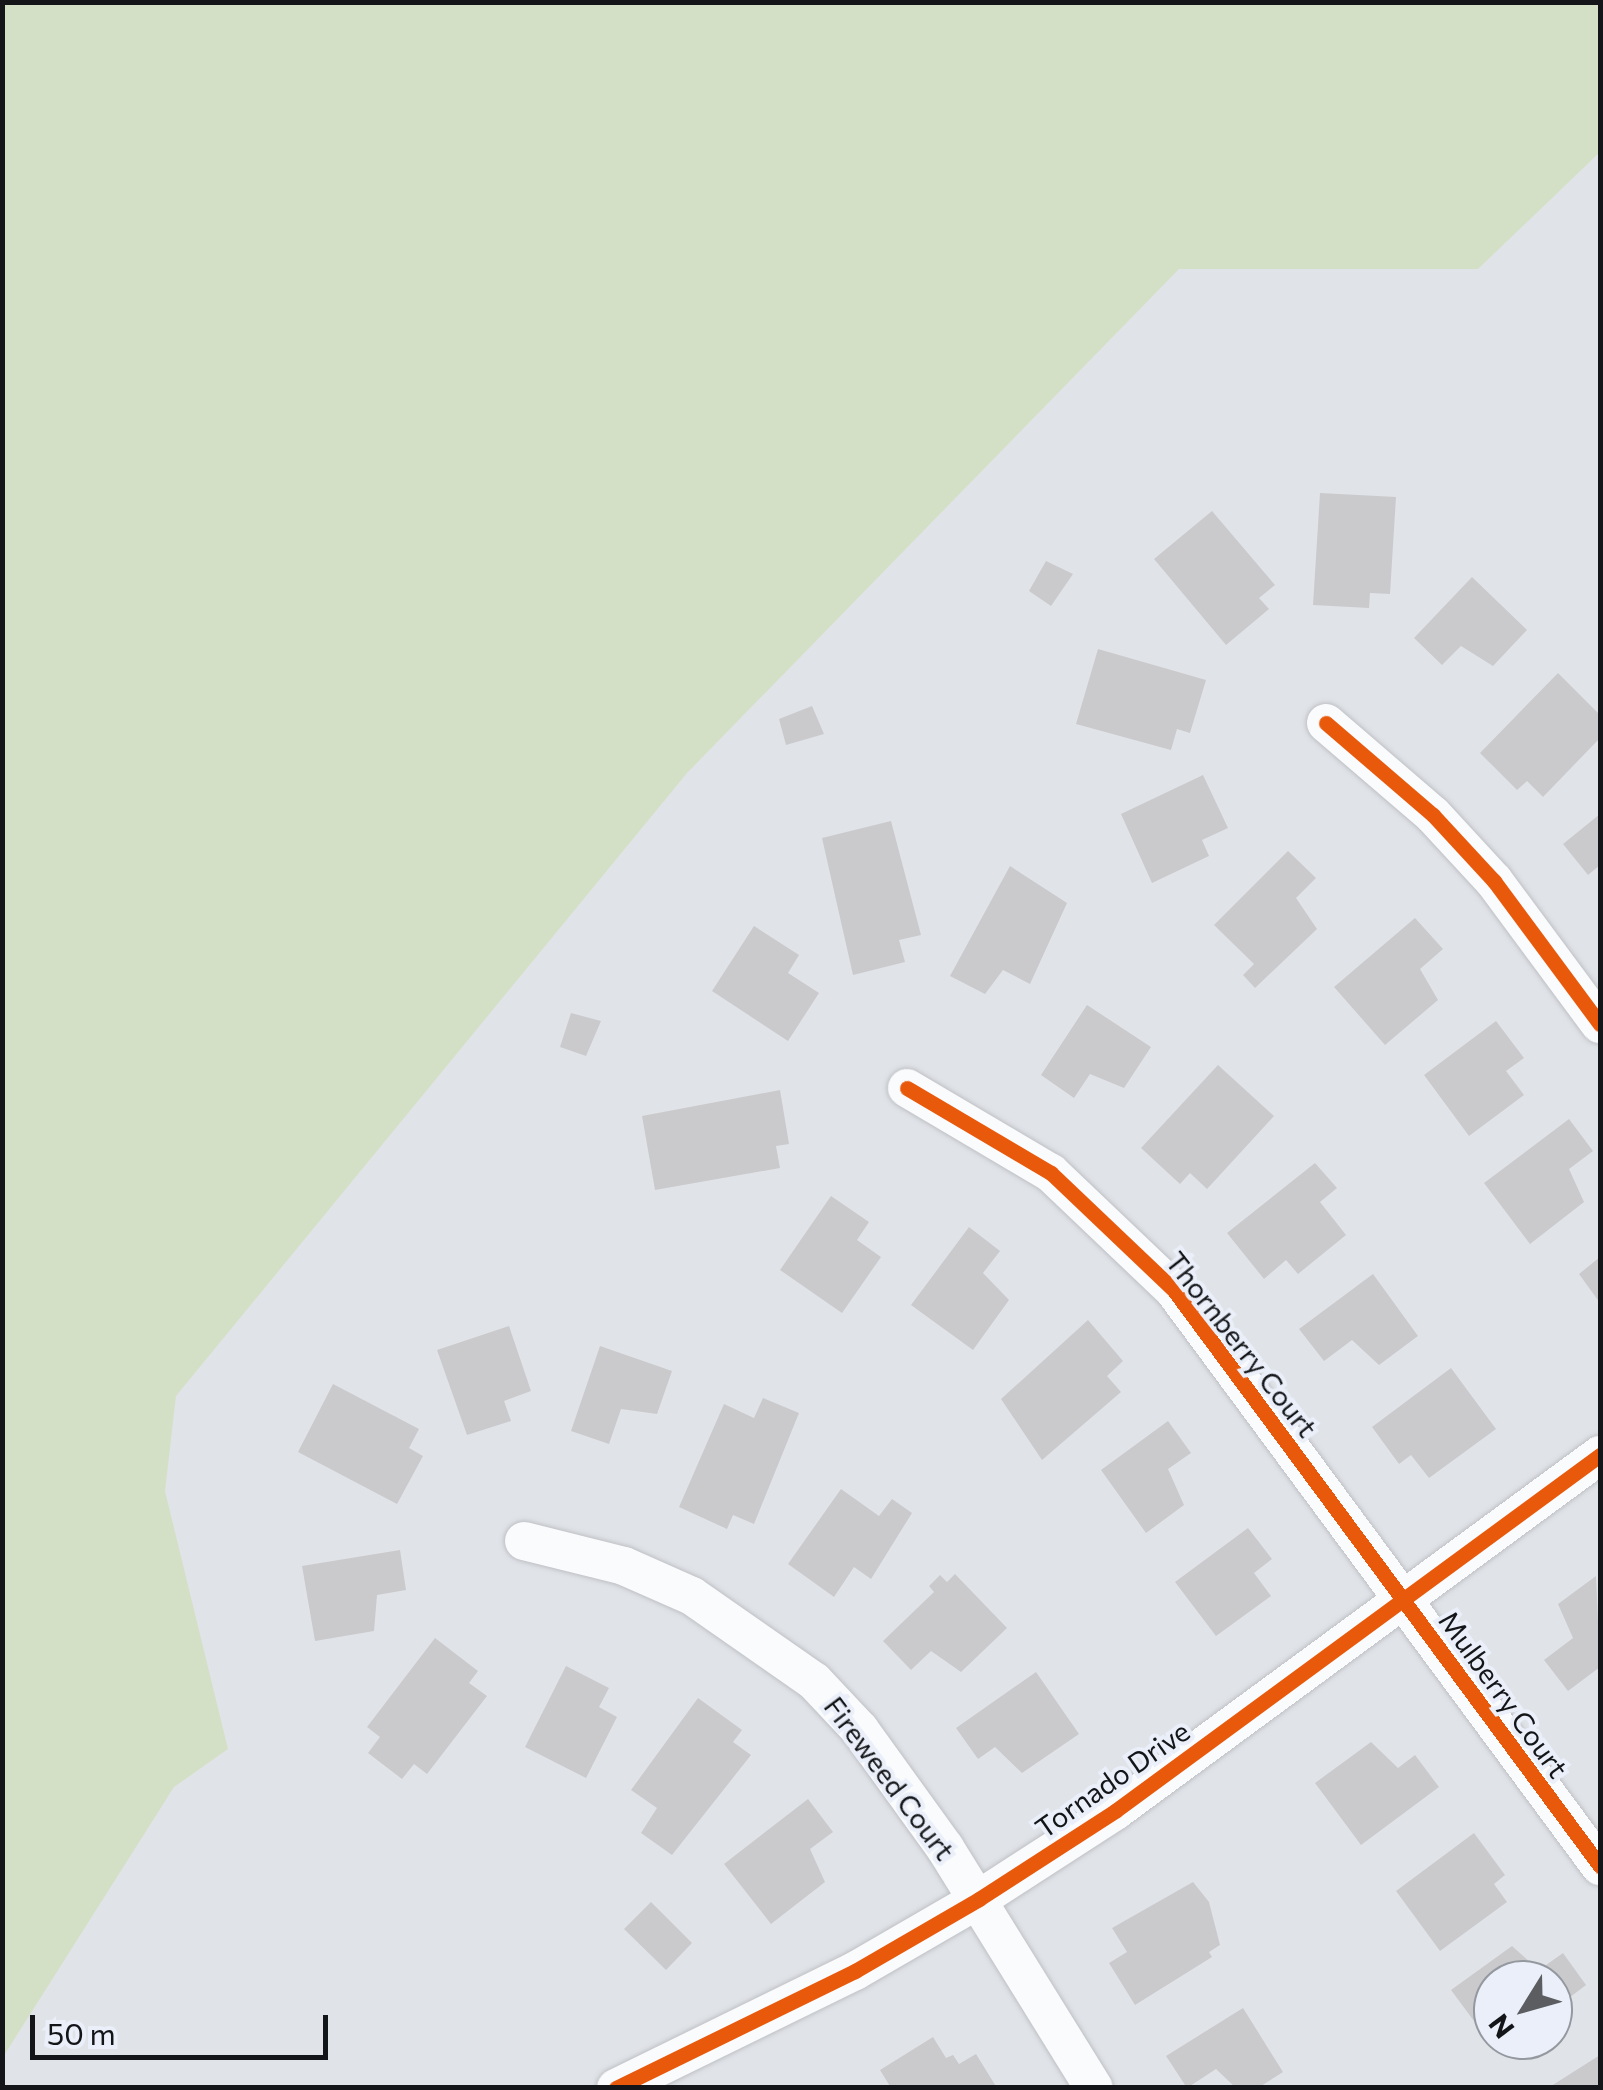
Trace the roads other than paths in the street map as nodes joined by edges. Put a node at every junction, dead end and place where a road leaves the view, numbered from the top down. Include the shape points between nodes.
1 (1326, 724) dead end
2 (1600, 1024) edge
3 (907, 1088) dead end
4 (1600, 1455) edge
5 (524, 1542) dead end
6 (1404, 1600) junction
7 (1600, 1866) edge
8 (978, 1899) junction
9 (616, 2088) edge
10 (1094, 2088) edge

1 - 2 street via 1434,815 1494,881
3 - 6 street, Thornberry Court via 986,1129 1114,1226 1173,1289
4 - 6 street, Tornado Drive
5 - 8 street, Fireweed Court via 624,1566 757,1635 860,1730
6 - 7 street, Mulberry Court
6 - 8 street, Tornado Drive via 1115,1810
8 - 9 street, Tornado Drive via 855,1971
8 - 10 street, Fireweed Court

